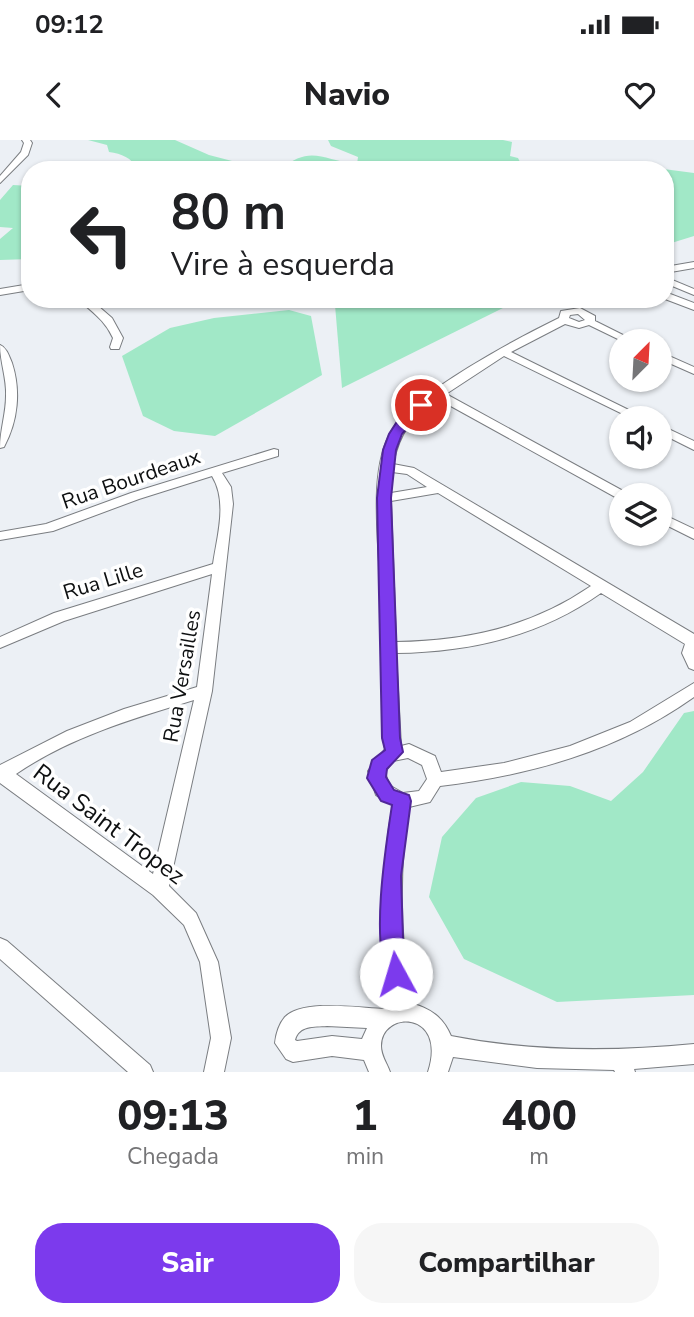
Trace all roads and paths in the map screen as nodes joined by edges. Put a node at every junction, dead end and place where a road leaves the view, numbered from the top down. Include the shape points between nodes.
1 (26, 140) edge
2 (11, 169) junction
3 (0, 174) edge
4 (0, 181) edge
5 (694, 265) edge
6 (674, 268) edge
7 (674, 284) edge
8 (21, 288) edge
9 (0, 292) edge
10 (694, 292) edge
11 (674, 299) edge
12 (694, 307) edge
13 (95, 308) edge
14 (583, 308) edge
15 (580, 311) junction
16 (564, 320) junction
17 (590, 322) junction
18 (609, 331) edge
19 (115, 347) dead end
20 (0, 348) edge
21 (504, 352) junction
22 (672, 360) edge
23 (694, 370) edge
24 (438, 394) junction
25 (614, 406) edge
26 (672, 435) edge
27 (0, 444) edge
28 (694, 446) edge
29 (274, 453) dead end
30 (388, 467) junction
31 (215, 471) junction
32 (609, 488) edge
33 (440, 489) junction
34 (384, 498) junction
35 (672, 523) edge
36 (694, 535) edge
37 (0, 536) edge
38 (220, 568) junction
39 (601, 586) junction
40 (693, 640) edge
41 (0, 643) edge
42 (388, 649) junction
43 (694, 664) edge
44 (694, 689) edge
45 (204, 691) junction
46 (394, 752) junction
47 (1, 774) edge
48 (435, 780) junction
49 (402, 801) junction
50 (159, 889) junction
51 (0, 947) edge
52 (393, 1015) junction
53 (444, 1045) junction
54 (371, 1052) junction
55 (694, 1054) edge
56 (623, 1065) edge
57 (143, 1072) edge
58 (214, 1072) edge
59 (380, 1072) edge
60 (438, 1072) edge

1 - 2 street via 25,153
2 - 3 street
2 - 4 street
5 - 6 street
7 - 10 street
8 - 9 street
11 - 12 street
13 - 19 street via 114,327
14 - 15 street
15 - 16 street via 568,312
15 - 17 street via 590,316
16 - 17 street via 579,325
16 - 21 street
17 - 18 street
20 - 27 street via 13,386 8,428
21 - 24 street
21 - 25 street
22 - 23 street
24 - 30 street via 399,427
24 - 32 street
26 - 28 street
29 - 31 street, Rua Bourdeaux
30 - 33 street via 411,471
30 - 34 street
31 - 37 street, Rua Bourdeaux via 48,528
31 - 38 street, Rua Versailles via 225,487 227,504
33 - 34 street
33 - 39 street
34 - 42 street
35 - 36 street
38 - 41 street, Rua Lille via 59,617
38 - 45 street, Rua Versailles
39 - 40 street
39 - 42 street via 562,612 514,632 454,645
40 - 43 street via 689,653
42 - 46 street
44 - 48 street via 626,731 569,754 504,771
45 - 47 street via 82,730
45 - 50 street, Rua Versailles
46 - 48 street via 409,751 423,757 433,767
46 - 49 street via 378,765 376,778 387,795
47 - 50 street, Rua Saint Tropez
48 - 49 street via 424,797
49 - 52 street via 393,850
50 - 58 street, Rua Saint Tropez via 190,919 209,962 221,1038
51 - 57 street
52 - 53 street via 429,1019
52 - 54 street via 374,1032
52 - 54 street via 301,1018 286,1031 285,1043 293,1052 332,1045
53 - 56 street
53 - 60 street
54 - 59 street
55 - 56 street

